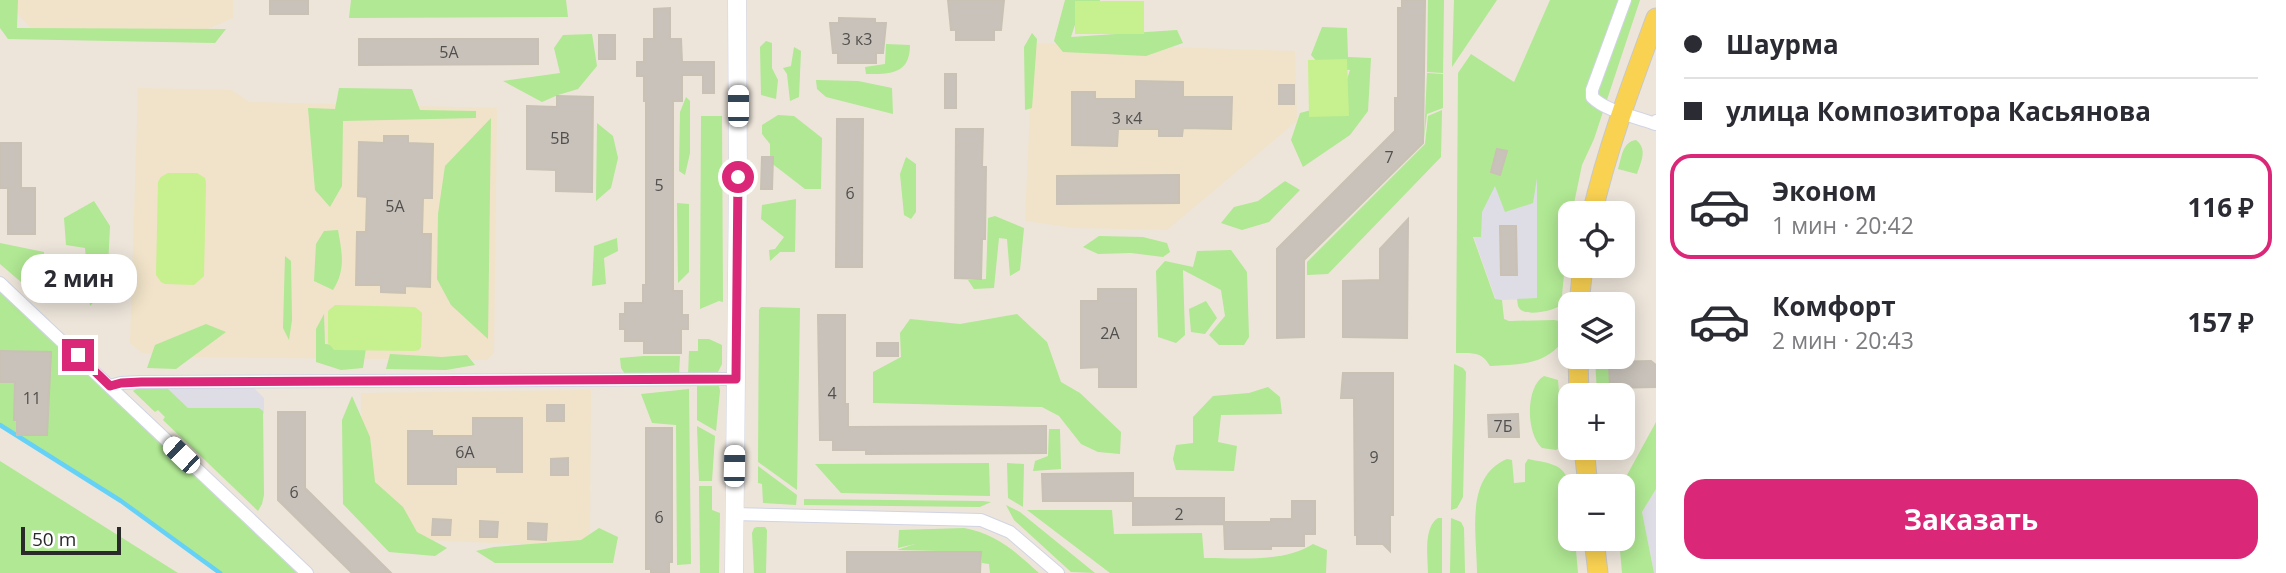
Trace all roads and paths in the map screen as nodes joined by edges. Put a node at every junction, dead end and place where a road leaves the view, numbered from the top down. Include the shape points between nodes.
1 (737, 0) edge
2 (1625, 0) edge
3 (1656, 18) edge
4 (1621, 112) junction
5 (1656, 121) edge
6 (1595, 201) edge
7 (0, 283) edge
8 (736, 379) junction
9 (110, 386) junction
10 (734, 514) junction
11 (1595, 551) edge
12 (307, 573) edge
13 (734, 573) edge
14 (1058, 573) edge
15 (1598, 573) edge

1 - 8 street
2 - 4 street via 1592,90 1598,103
3 - 4 main road
4 - 5 street
4 - 6 main road
7 - 9 street
8 - 9 street via 141,382
8 - 10 street
9 - 12 street
10 - 13 street
10 - 14 street via 981,520 1010,532
11 - 15 main road

